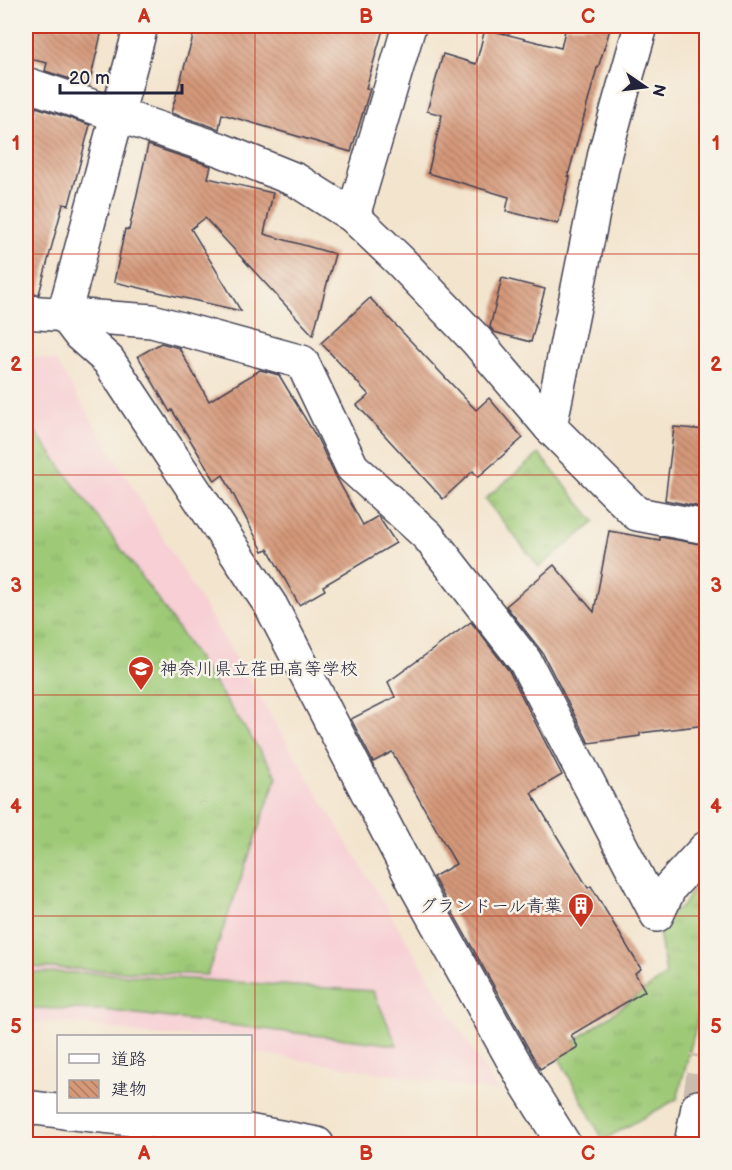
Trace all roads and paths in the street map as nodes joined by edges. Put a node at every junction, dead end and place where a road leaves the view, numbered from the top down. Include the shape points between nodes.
1 (141, 26) edge
2 (409, 26) edge
3 (641, 26) edge
4 (26, 84) edge
5 (117, 115) junction
6 (353, 216) junction
7 (26, 312) edge
8 (64, 314) junction
9 (550, 427) junction
10 (706, 527) edge
11 (706, 848) edge
12 (26, 1107) edge
13 (698, 1107) tunnel mouth
14 (57, 1111) edge
15 (74, 1113) edge
16 (317, 1144) edge
17 (564, 1144) edge
18 (691, 1144) edge

1 - 5 street
2 - 6 street
3 - 9 street via 605,153
4 - 5 street
5 - 6 street via 296,180
5 - 8 street
6 - 9 street via 476,340
7 - 8 street
8 - 11 street via 152,321 302,362 352,467 428,536 525,661 657,915 670,887
8 - 17 street via 108,360 272,606 415,884
9 - 10 street via 637,514
12 - 14 street
13 - 18 street
15 - 16 street via 248,1131

